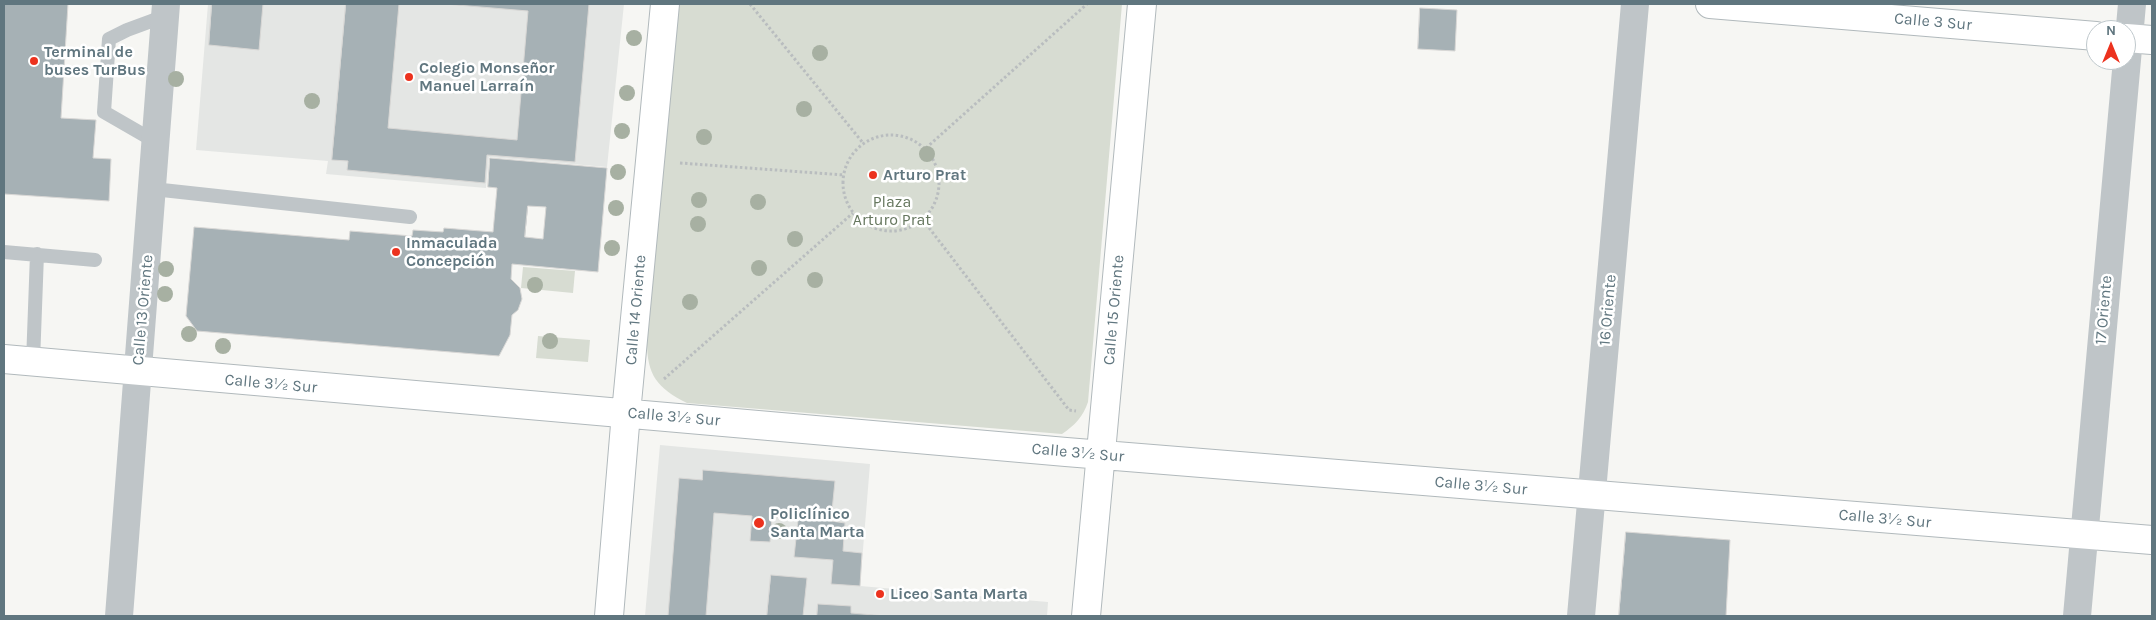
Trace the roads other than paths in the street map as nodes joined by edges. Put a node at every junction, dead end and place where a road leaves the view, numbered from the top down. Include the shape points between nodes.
1 (665, 4) edge
2 (1142, 4) edge
3 (1635, 4) edge
4 (1710, 4) edge
5 (2132, 4) edge
6 (165, 10) edge
7 (2134, 20) edge
8 (2086, 35) edge
9 (2133, 70) edge
10 (156, 142) junction
11 (153, 189) junction
12 (410, 217) dead end
13 (4, 252) edge
14 (37, 254) junction
15 (95, 260) dead end
16 (4, 359) edge
17 (33, 362) junction
18 (138, 372) junction
19 (626, 413) junction
20 (1101, 455) junction
21 (1592, 494) junction
22 (2084, 535) junction
23 (2152, 540) edge
24 (119, 616) edge
25 (609, 616) edge
26 (1086, 616) edge
27 (1581, 616) edge
28 (2077, 616) edge

1 - 19 street, Calle 14 Oriente
2 - 20 street, Calle 15 Oriente
3 - 21 street, 16 Oriente
4 - 8 street, Calle 3 Sur
5 - 7 street, 17 Oriente
6 - 10 street, Calle 13 Oriente
6 - 10 lane via 109,39 104,112
9 - 22 street, 17 Oriente
10 - 11 street, Calle 13 Oriente
11 - 12 lane
11 - 18 street, Calle 13 Oriente
13 - 14 lane
14 - 15 lane
14 - 17 lane
16 - 17 street, Calle 3½ Sur
17 - 18 street, Calle 3½ Sur
18 - 19 street, Calle 3½ Sur
18 - 24 street, Calle 13 Oriente
19 - 20 street, Calle 3½ Sur
19 - 25 street, Calle 14 Oriente
20 - 21 street, Calle 3½ Sur
20 - 26 street, Calle 15 Oriente
21 - 22 street, Calle 3½ Sur
21 - 27 street, 16 Oriente
22 - 23 street, Calle 3½ Sur
22 - 28 street, 17 Oriente

